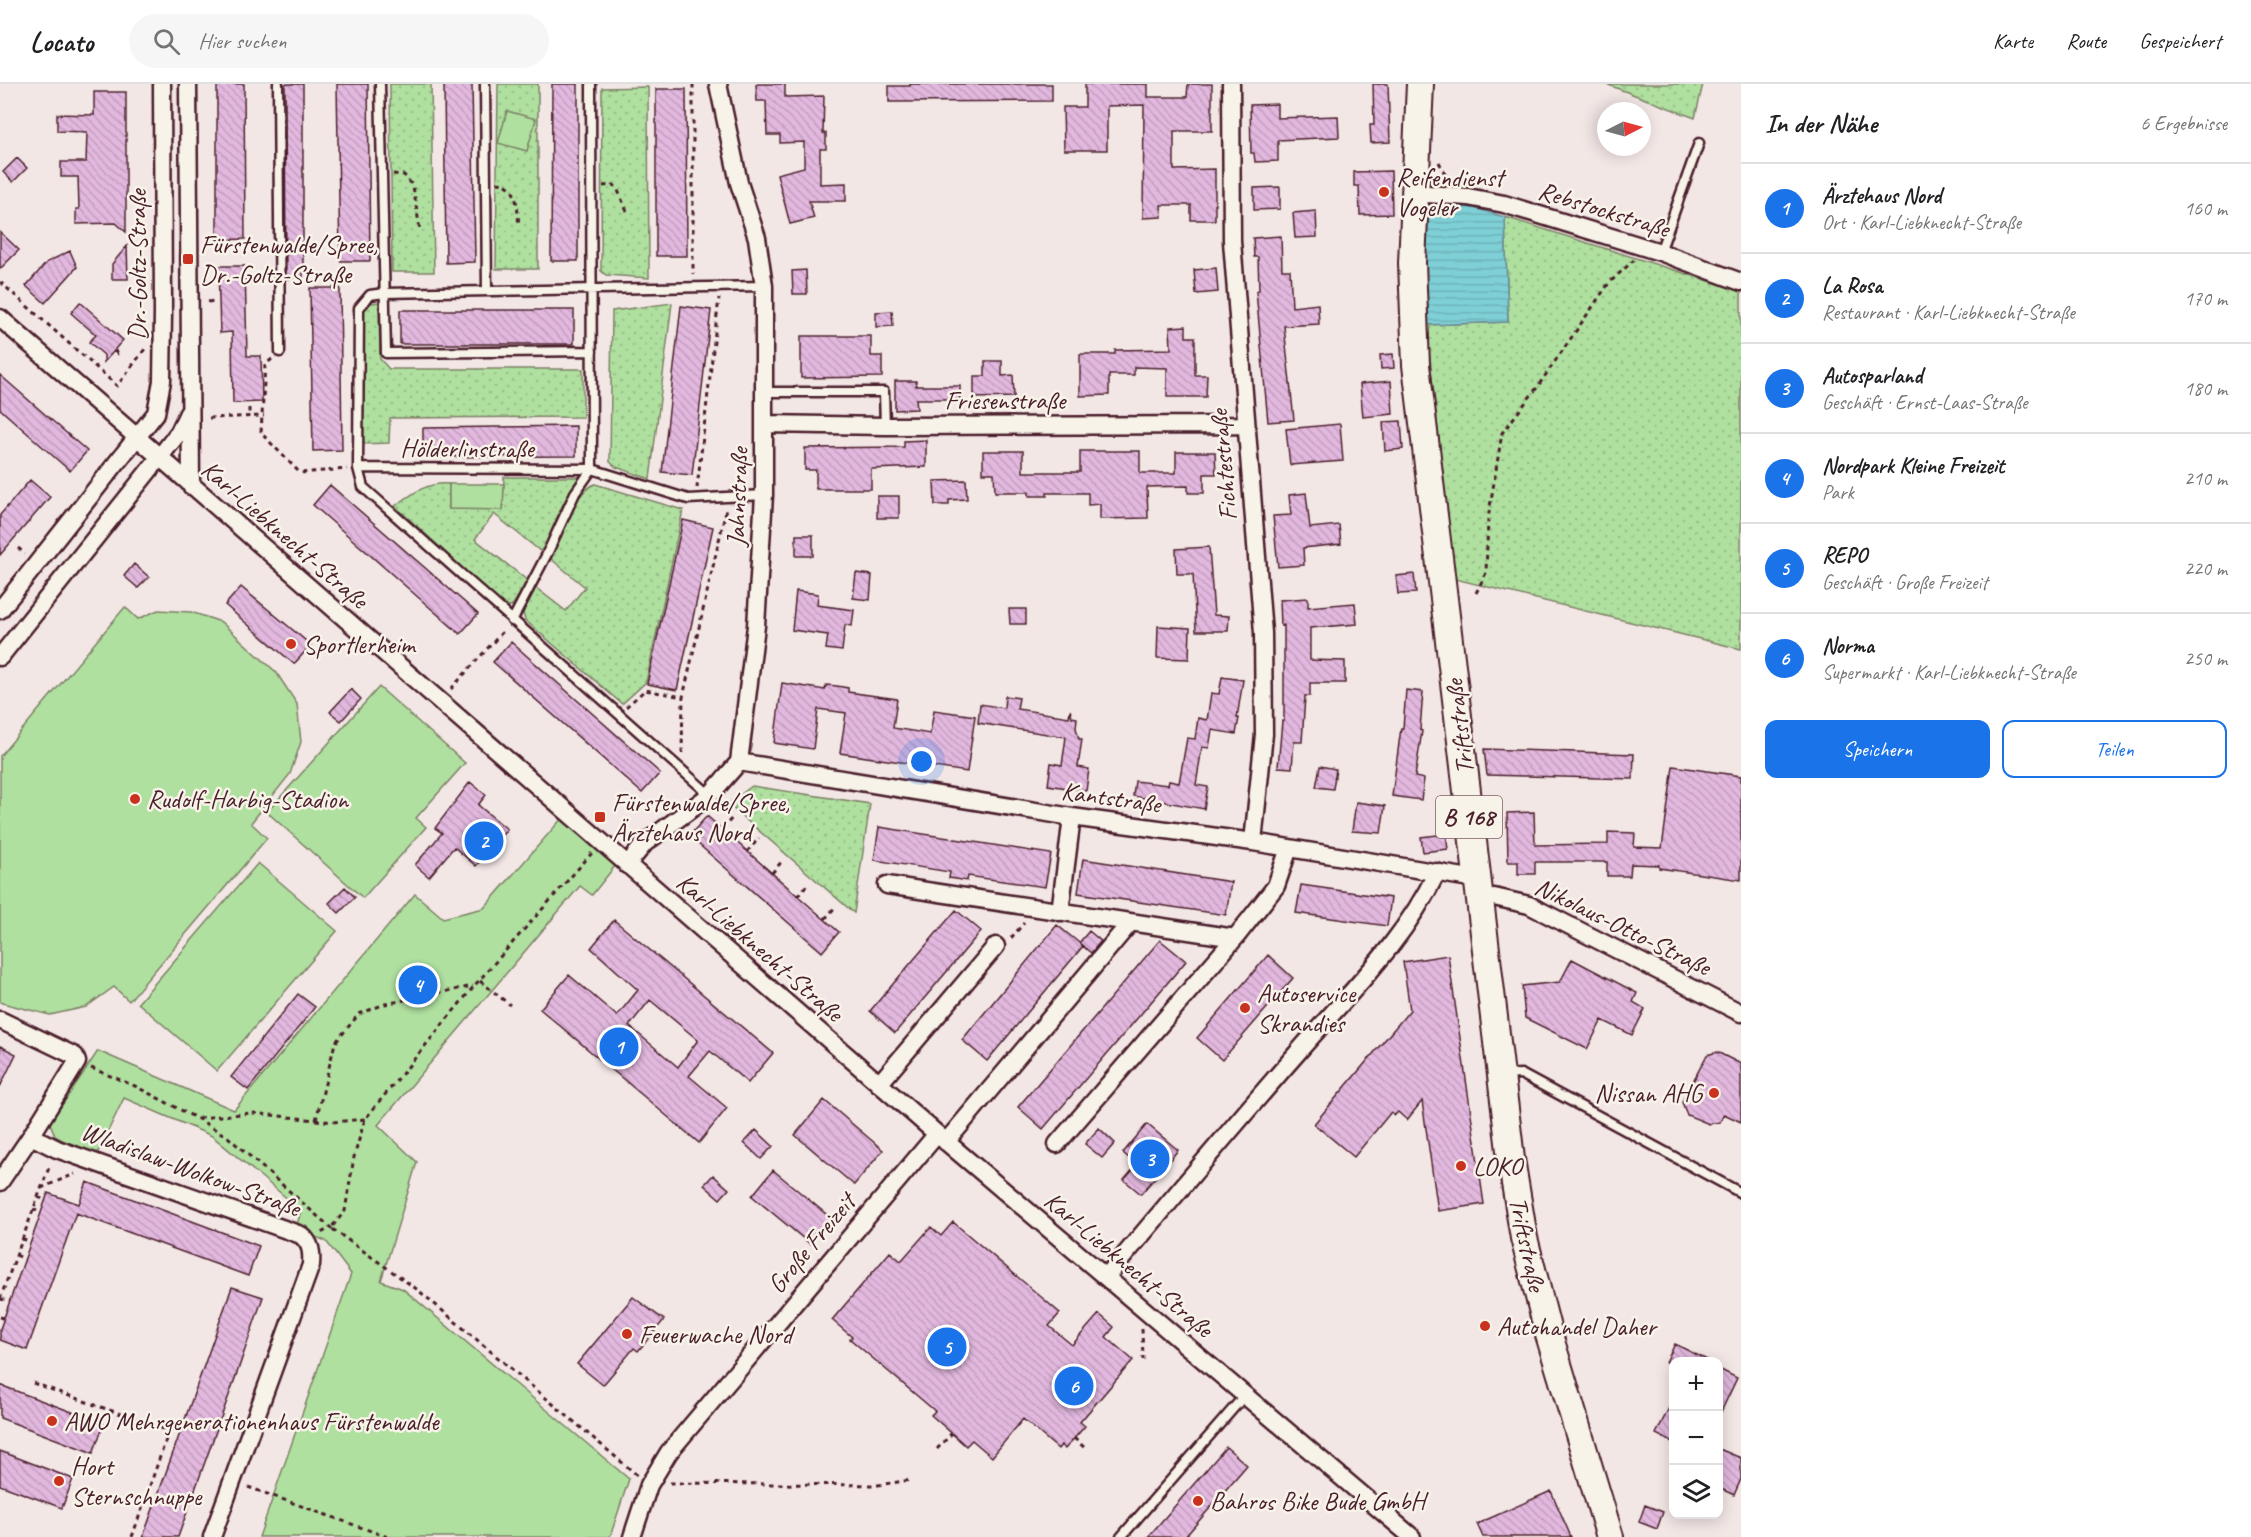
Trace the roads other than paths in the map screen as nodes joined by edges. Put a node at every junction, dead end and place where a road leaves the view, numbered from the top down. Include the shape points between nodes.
1 (162, 84) edge
2 (188, 84) edge
3 (278, 84) edge
4 (380, 84) edge
5 (485, 84) edge
6 (591, 84) edge
7 (718, 84) edge
8 (1231, 84) edge
9 (1420, 84) edge
10 (1699, 143) dead end
11 (1414, 194) junction
12 (1653, 250) junction
13 (1741, 282) edge
14 (764, 286) junction
15 (593, 290) junction
16 (487, 291) junction
17 (384, 293) junction
18 (0, 318) edge
19 (592, 351) junction
20 (280, 352) road end
21 (765, 392) junction
22 (190, 408) junction
23 (764, 424) junction
24 (1246, 425) junction
25 (885, 426) junction
26 (137, 439) junction
27 (159, 458) junction
28 (358, 468) junction
29 (592, 470) junction
30 (191, 486) junction
31 (764, 495) junction
32 (0, 610) edge
33 (512, 621) junction
34 (3, 648) edge
35 (739, 762) junction
36 (710, 795) junction
37 (1072, 817) junction
38 (1253, 842) junction
39 (1289, 848) junction
40 (627, 865) junction
41 (1437, 872) junction
42 (887, 885) dead end
43 (1478, 889) junction
44 (1060, 912) junction
45 (1131, 923) junction
46 (1235, 938) junction
47 (996, 946) road end
48 (1741, 1013) edge
49 (0, 1020) edge
50 (1500, 1075) junction
51 (879, 1084) junction
52 (31, 1136) junction
53 (942, 1138) junction
54 (1057, 1144) dead end
55 (0, 1182) edge
56 (1741, 1193) edge
57 (1106, 1277) junction
58 (1245, 1395) junction
59 (212, 1537) edge
60 (632, 1537) edge
61 (1121, 1537) edge
62 (1412, 1537) edge
63 (1610, 1537) edge

1 - 26 street, Dr.-Goltz-Straße via 162,381 156,413
2 - 22 street, Dr.-Goltz-Straße
3 - 20 lane
4 - 17 lane
5 - 16 lane
6 - 15 lane
7 - 14 street, Jahnstraße via 739,183 757,238
8 - 24 street, Fichtestraße via 1232,241
9 - 11 main road, Triftstraße / B 168
10 - 12 lane
11 - 12 street, Rebstockstraße via 1504,204
11 - 43 main road, Triftstraße / B 168 via 1416,365
12 - 13 street, Rebstockstraße
14 - 15 lane
14 - 21 street, Jahnstraße
15 - 16 lane
15 - 19 lane
16 - 17 lane
17 - 19 lane via 386,353
17 - 28 lane via 370,295 358,308
18 - 26 street, Karl-Liebknecht-Straße
19 - 29 lane
21 - 23 street, Jahnstraße
21 - 25 lane via 884,392
22 - 27 street, Dr.-Goltz-Straße via 179,432
22 - 30 street, Dr.-Goltz-Straße
23 - 25 street, Friesenstraße
23 - 31 street, Jahnstraße
24 - 25 street, Friesenstraße
24 - 38 street, Fichtestraße via 1264,681 1264,734
26 - 27 street, Karl-Liebknecht-Straße
26 - 32 street, Dr.-Goltz-Straße
27 - 30 street, Karl-Liebknecht-Straße
27 - 34 street, Dr.-Goltz-Straße
28 - 29 lane, Hölderlinstraße
28 - 33 lane via 363,487
29 - 31 lane, Hölderlinstraße via 696,499
29 - 33 lane via 571,501
30 - 40 street, Karl-Liebknecht-Straße
31 - 35 street, Jahnstraße via 756,626
33 - 36 lane
35 - 36 street
35 - 37 street, Kantstraße
36 - 40 street via 645,843
37 - 38 street, Kantstraße
37 - 44 street
38 - 39 street, Kantstraße
39 - 41 street, Kantstraße
39 - 46 street via 1276,886
40 - 51 street, Karl-Liebknecht-Straße
41 - 43 street, Kantstraße
41 - 57 street via 1395,943
42 - 44 street
43 - 48 street, Nikolaus-Otto-Straße via 1494,897 1528,904
43 - 50 main road, Triftstraße / B 168
44 - 45 street
45 - 46 street
45 - 53 street
46 - 54 street
47 - 51 street
49 - 52 street via 76,1059
50 - 56 lane via 1521,1074
50 - 63 main road, Triftstraße / B 168 via 1524,1238
51 - 53 street, Karl-Liebknecht-Straße
52 - 55 street
52 - 59 street, Wladislaw-Wolkow-Straße via 307,1240 312,1252 311,1265
53 - 57 street, Karl-Liebknecht-Straße
53 - 60 street, Große Freizeit via 669,1452 649,1485
57 - 58 street, Karl-Liebknecht-Straße
58 - 61 lane
58 - 62 street, Karl-Liebknecht-Straße

